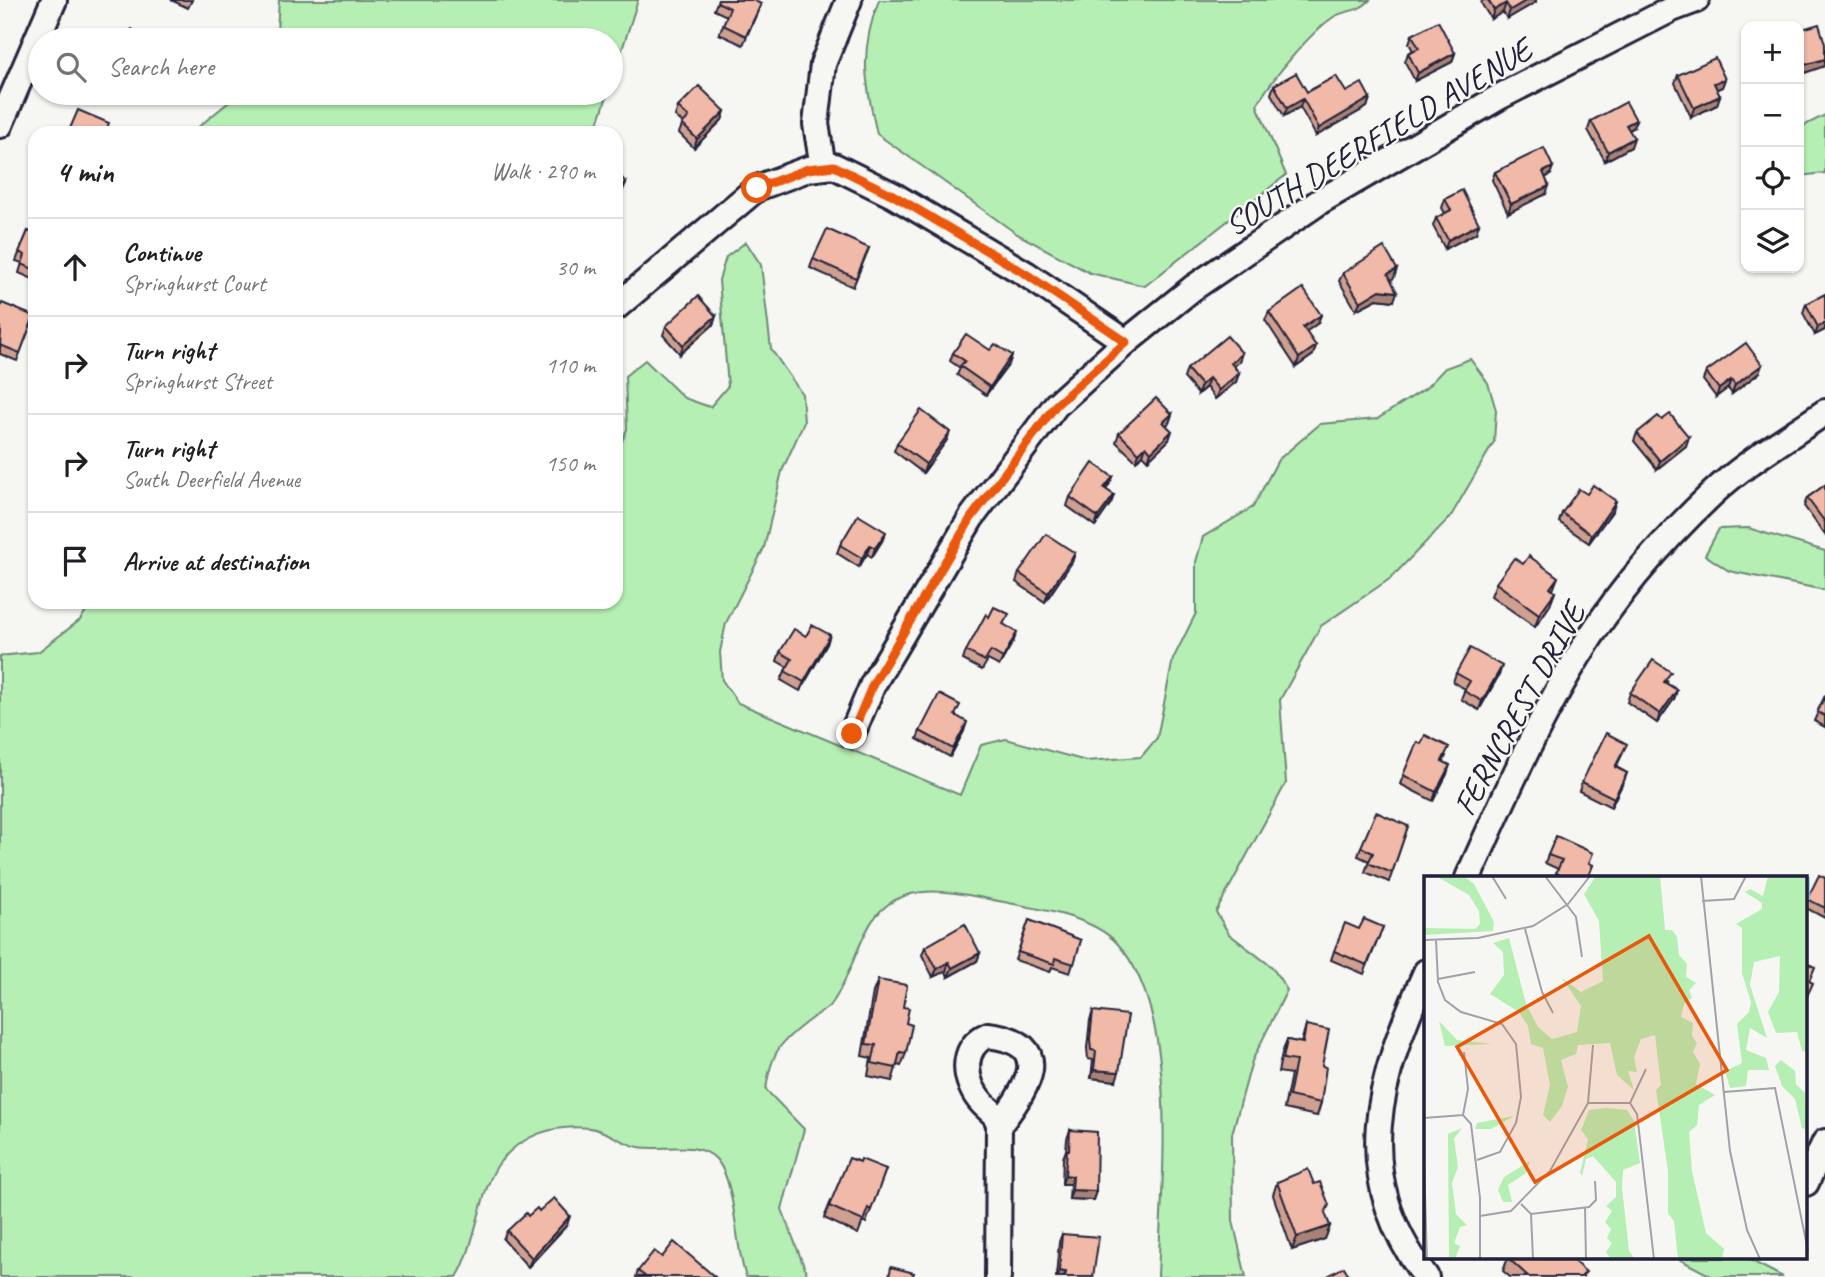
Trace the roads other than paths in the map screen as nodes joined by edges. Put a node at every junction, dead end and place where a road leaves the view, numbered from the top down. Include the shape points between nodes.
1 (54, 0) edge
2 (849, 0) edge
3 (1696, 0) edge
4 (42, 28) edge
5 (28, 60) edge
6 (0, 125) edge
7 (823, 167) junction
8 (623, 301) edge
9 (1126, 342) junction
10 (1825, 412) edge
11 (852, 734) dead end
12 (1469, 876) edge
13 (1424, 977) edge
14 (999, 1125) dead end
15 (1825, 1142) edge
16 (1808, 1180) edge
17 (998, 1277) edge
18 (1426, 1277) edge

1 - 4 street
2 - 7 street via 823,64 816,124
3 - 9 street, SOUTH DEERFIELD AVENUE via 1501,96 1319,202 1193,288
5 - 6 street
7 - 8 street via 757,188
7 - 9 street via 834,166 893,195 1026,274
9 - 11 street, SOUTH DEERFIELD AVENUE via 1056,405 971,518 873,684
10 - 12 street, FERNCREST DRIVE via 1714,492 1641,570 1576,659
13 - 18 street via 1392,1054 1376,1160 1392,1224
14 - 17 street
15 - 16 street

